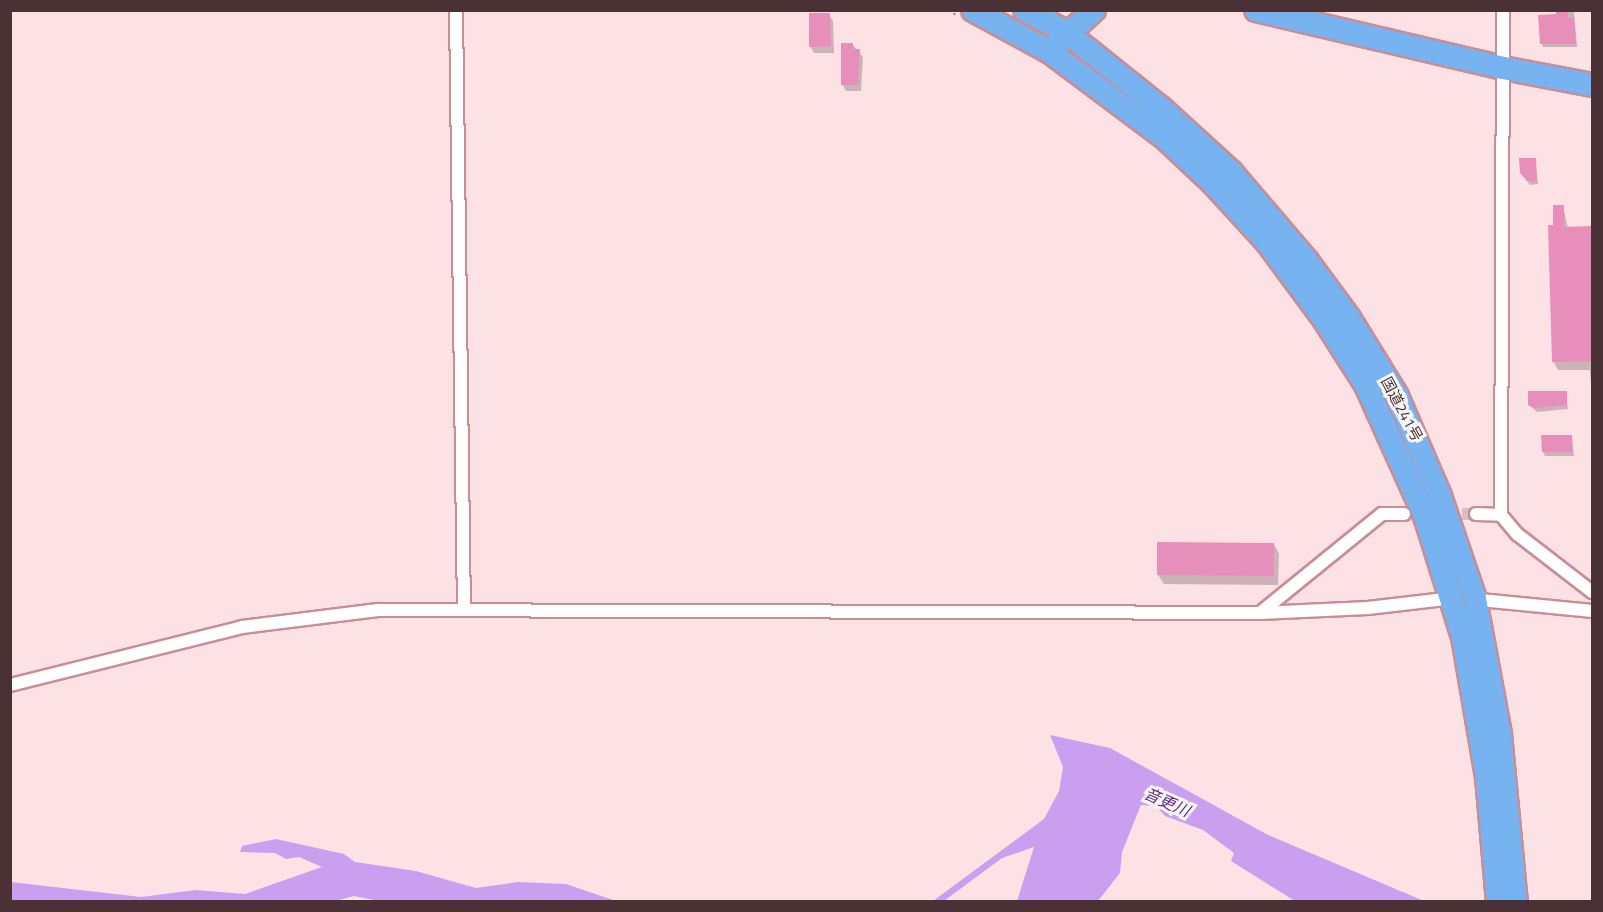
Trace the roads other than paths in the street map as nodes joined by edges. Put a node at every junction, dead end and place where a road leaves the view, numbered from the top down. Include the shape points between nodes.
1 (456, 10) edge
2 (1025, 10) edge
3 (1094, 10) edge
4 (1256, 10) edge
5 (1503, 10) edge
6 (965, 13) edge
7 (1066, 32) junction
8 (1050, 52) junction
9 (1503, 68) junction
10 (1593, 85) edge
11 (1404, 514) dead end
12 (1476, 514) tunnel mouth
13 (1501, 515) junction
14 (1593, 592) edge
15 (1464, 598) junction
16 (464, 610) junction
17 (1593, 611) edge
18 (1260, 613) junction
19 (1472, 633) junction
20 (10, 685) edge
21 (1498, 902) edge
22 (1516, 902) edge

1 - 16 street
2 - 7 highway, 国道241号
3 - 7 highway
4 - 9 highway
5 - 9 street
6 - 8 highway, 国道241号
7 - 8 highway
7 - 15 highway, 国道241号 via 1161,108 1231,172 1307,261 1349,318 1397,396 1421,445
8 - 15 highway, 国道241号 via 1166,138 1267,242 1324,319 1366,385
9 - 10 highway
9 - 13 street
11 - 18 street via 1382,514
12 - 13 street
13 - 14 street via 1517,534
15 - 17 street
15 - 18 street
15 - 19 highway, 国道241号
16 - 18 street
16 - 20 street via 378,610 242,627
19 - 21 highway, 国道241号
19 - 22 highway, 国道241号 via 1500,734

